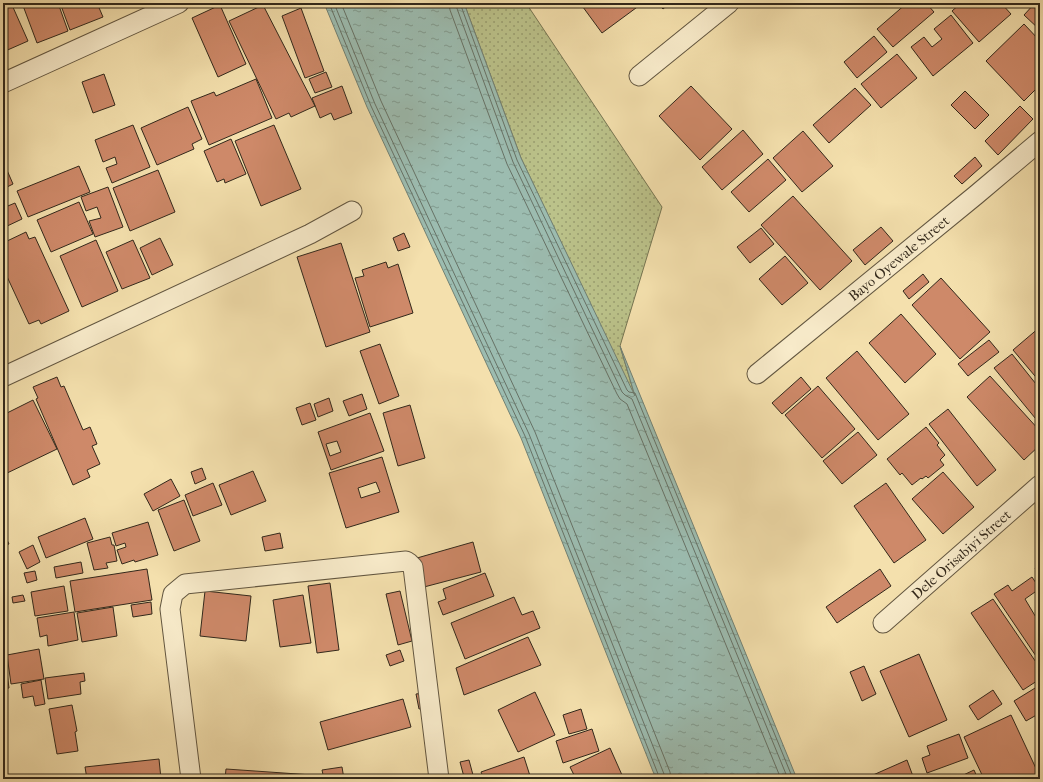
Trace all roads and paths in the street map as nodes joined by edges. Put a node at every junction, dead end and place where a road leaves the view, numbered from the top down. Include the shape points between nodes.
1 (179, 3) edge
2 (729, 3) edge
3 (639, 76) dead end
4 (3, 83) edge
5 (1040, 141) edge
6 (352, 211) dead end
7 (757, 374) dead end
8 (3, 377) edge
9 (1040, 485) edge
10 (883, 623) dead end
11 (191, 779) edge
12 (439, 779) edge

1 - 4 street
2 - 3 street
5 - 7 street, Bayo Oyewale Street
6 - 8 street via 310,234
9 - 10 street, Dele Orisabiyi Street
11 - 12 street via 170,609 173,594 185,584 406,561 413,567

